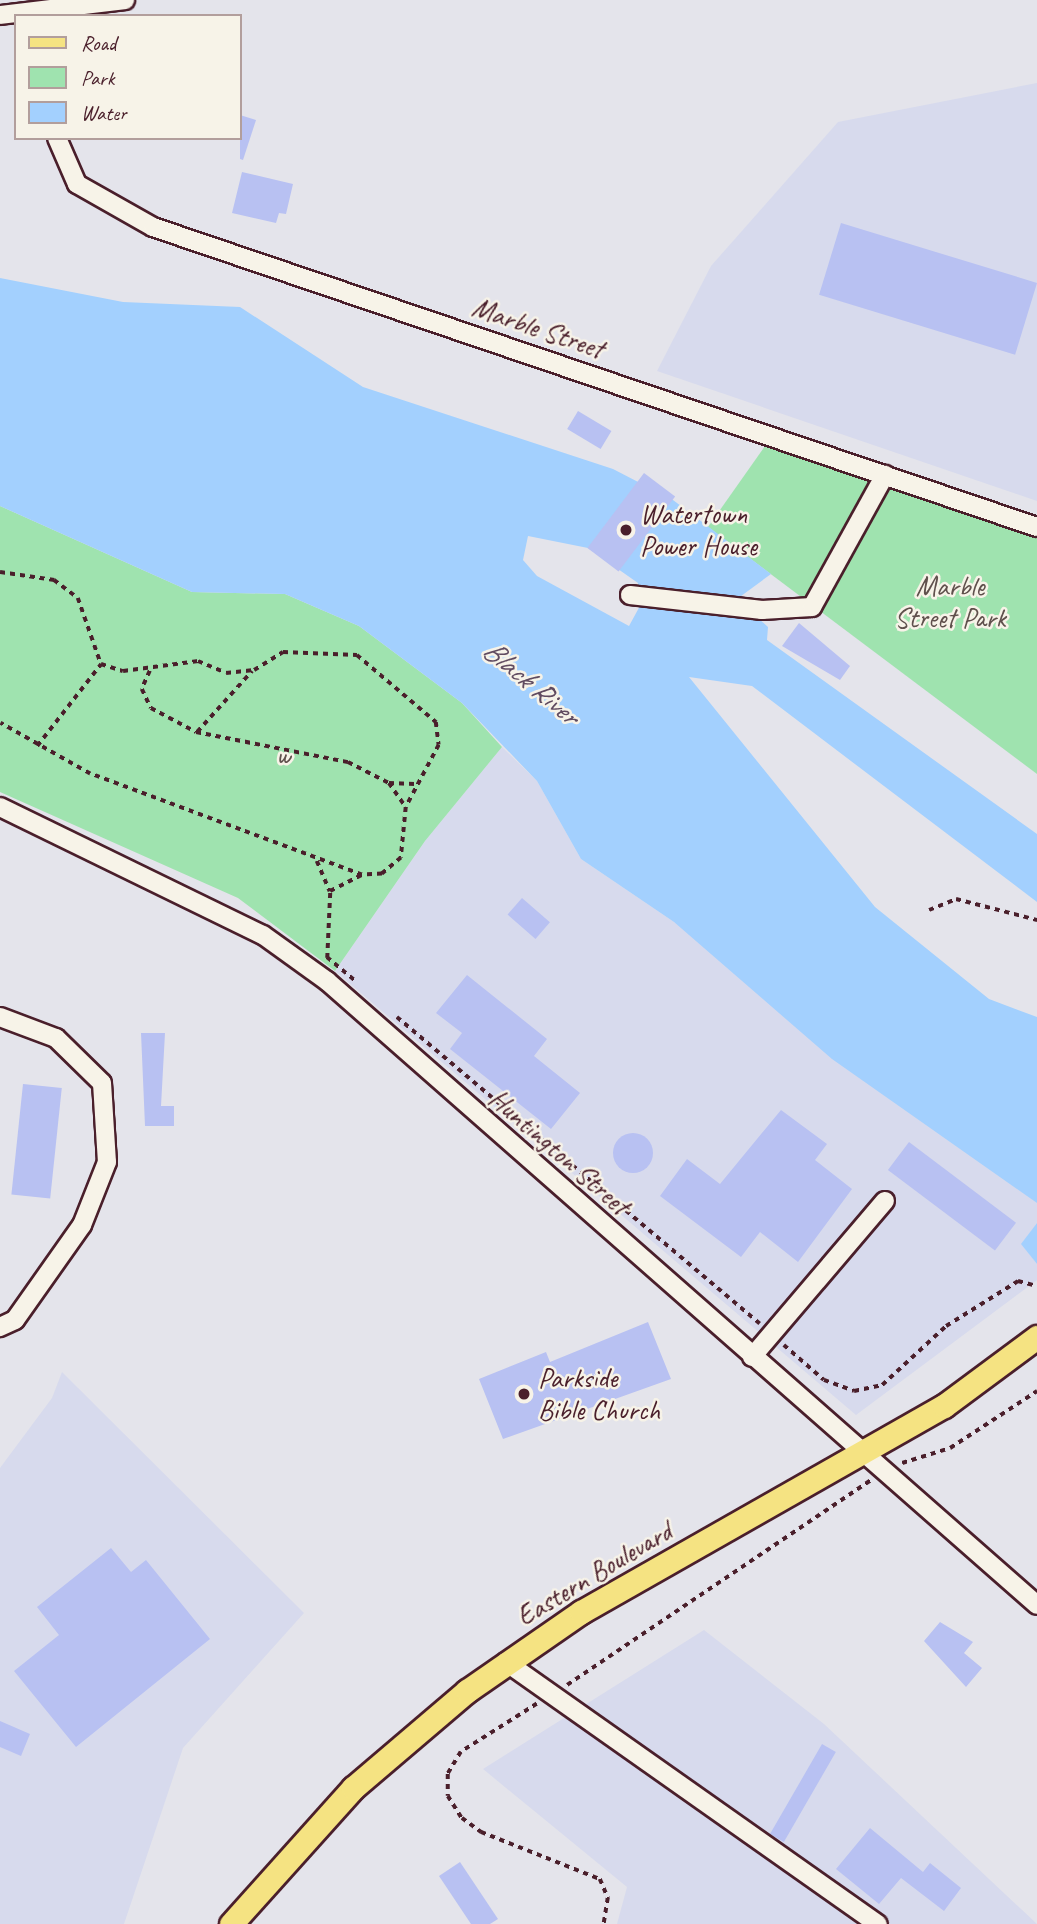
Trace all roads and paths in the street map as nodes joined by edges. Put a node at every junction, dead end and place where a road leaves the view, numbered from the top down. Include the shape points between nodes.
1 (125, 0) edge
2 (34, 14) edge
3 (58, 140) edge
4 (884, 475) junction
5 (1037, 527) edge
6 (0, 572) edge
7 (631, 595) dead end
8 (101, 664) junction
9 (254, 670) junction
10 (150, 671) junction
11 (0, 723) edge
12 (196, 732) junction
13 (37, 746) junction
14 (389, 783) junction
15 (415, 783) junction
16 (0, 807) edge
17 (406, 807) junction
18 (315, 859) junction
19 (362, 875) junction
20 (330, 891) junction
21 (929, 910) dead end
22 (1037, 920) edge
23 (327, 957) junction
24 (327, 981) junction
25 (364, 989) dead end
26 (385, 1007) dead end
27 (0, 1017) edge
28 (884, 1201) dead end
29 (1037, 1286) edge
30 (0, 1327) edge
31 (772, 1335) junction
32 (1037, 1337) edge
33 (752, 1357) junction
34 (1037, 1391) edge
35 (863, 1455) junction
36 (883, 1473) junction
37 (1037, 1605) edge
38 (506, 1662) junction
39 (552, 1694) junction
40 (231, 1924) edge
41 (604, 1924) edge
42 (878, 1924) edge

1 - 2 street
3 - 4 street, Marble Street via 77,184 153,227
4 - 5 street, Marble Street
4 - 7 street via 812,607 762,610
6 - 8 path via 54,580 78,598
8 - 10 path
8 - 13 path
9 - 10 path via 226,673 198,661
9 - 12 path
9 - 15 path via 283,652 357,655 436,722 439,745
10 - 12 path via 142,689 150,708
11 - 13 path
12 - 14 path via 348,762
13 - 18 path via 146,798
14 - 15 path
14 - 17 path
15 - 17 path
16 - 24 street, Huntington Street via 240,923
17 - 19 path via 401,858 382,874
18 - 19 path
18 - 20 path
19 - 20 path
20 - 23 path
21 - 22 path via 956,899
23 - 24 path
23 - 25 path
24 - 33 street, Huntington Street
26 - 31 path
27 - 30 street via 56,1038 102,1083 107,1162 82,1225 15,1320
28 - 31 street
29 - 31 path via 1018,1281 946,1326 882,1385 854,1391 824,1380
31 - 33 street
32 - 35 main road, Eastern Boulevard via 944,1406
33 - 35 street, Huntington Street
34 - 36 path via 950,1448
35 - 36 street, Huntington Street
35 - 38 main road, Eastern Boulevard via 581,1612
36 - 37 street, Huntington Street
36 - 39 path
38 - 39 street
38 - 40 main road, Eastern Boulevard via 353,1788
39 - 41 path via 461,1752 448,1774 448,1796 462,1818 481,1832 600,1879 608,1898
39 - 42 street

